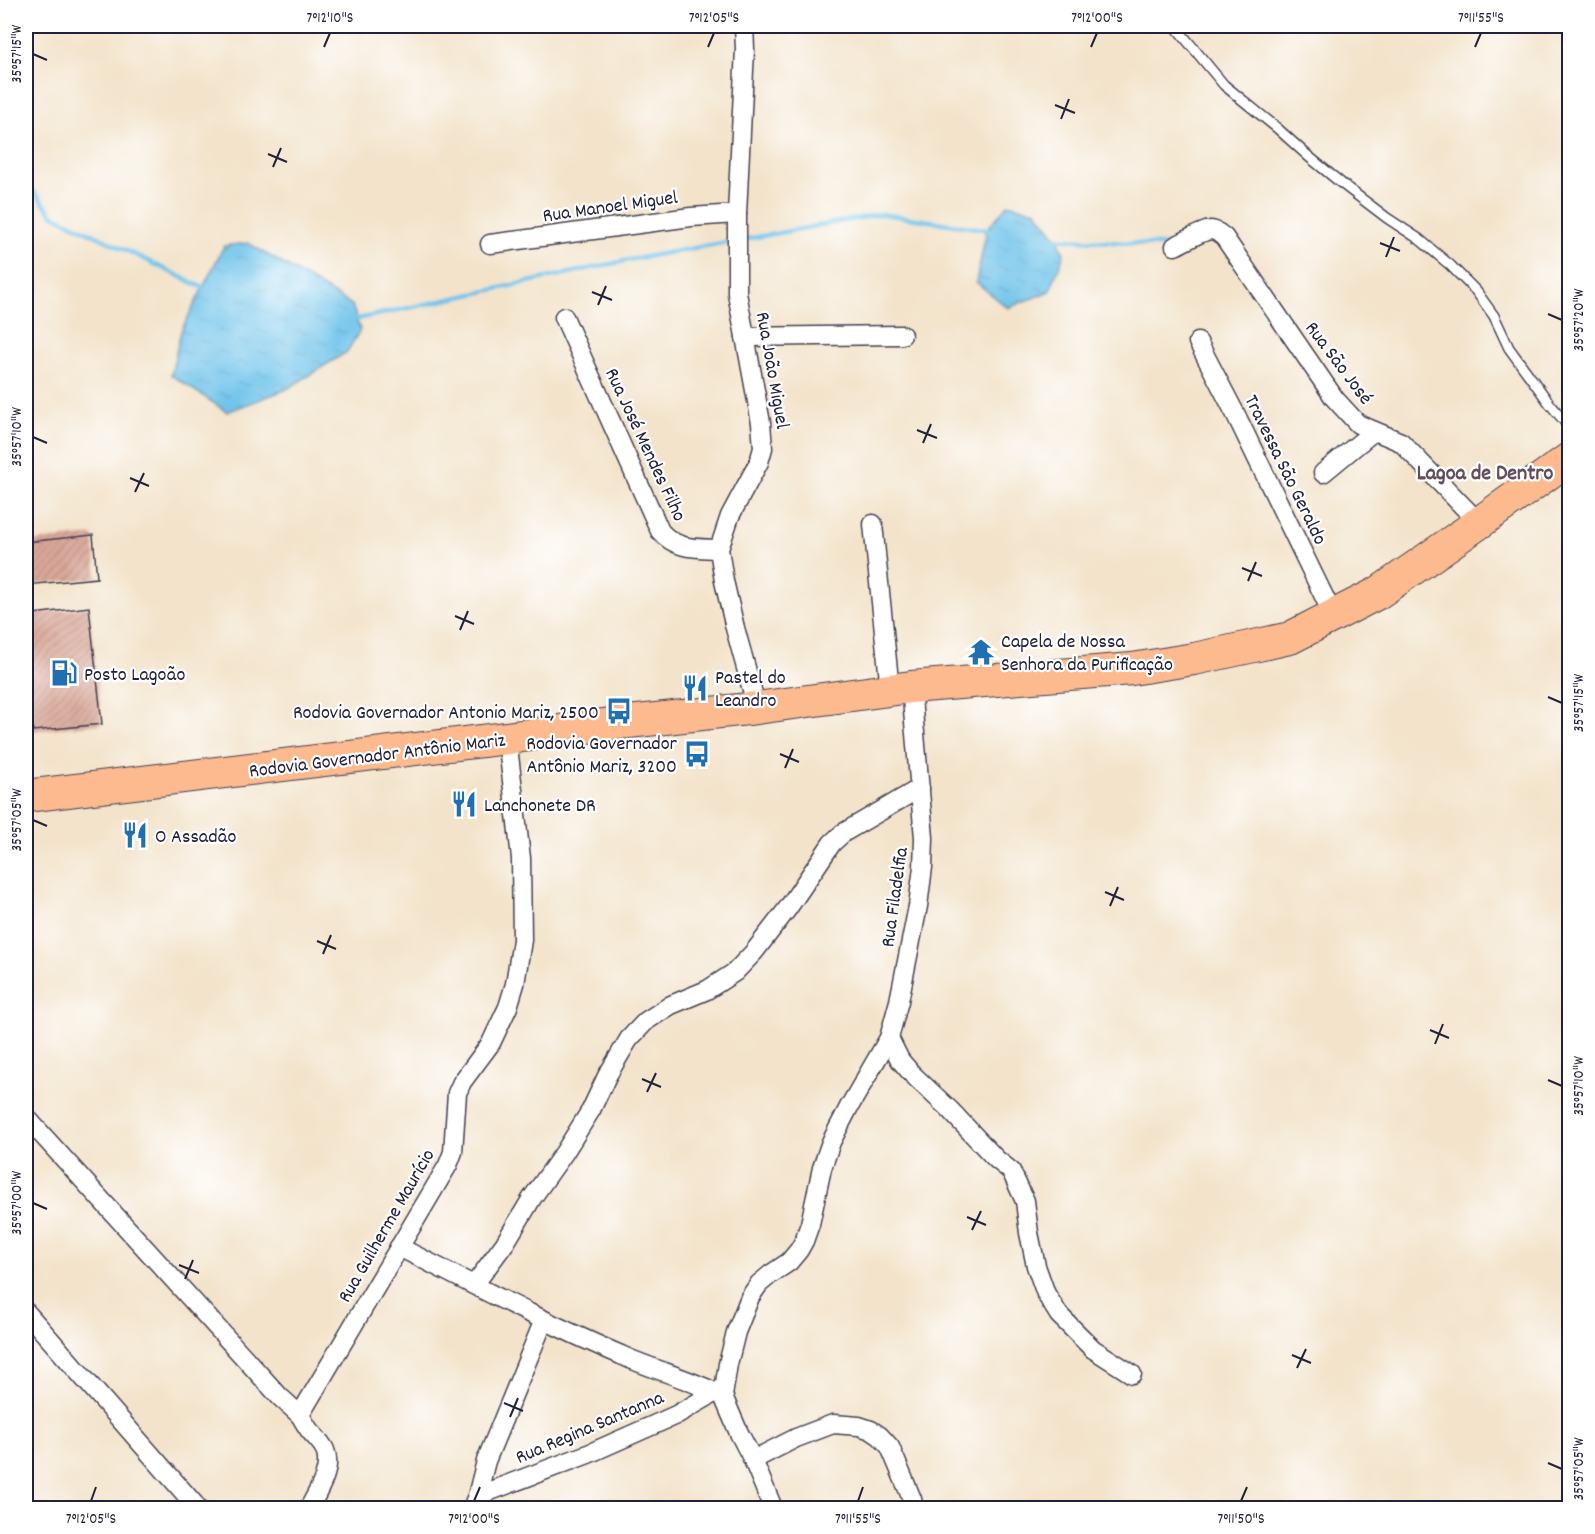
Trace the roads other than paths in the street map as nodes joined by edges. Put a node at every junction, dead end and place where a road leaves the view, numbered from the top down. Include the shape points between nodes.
1 (744, 26) edge
2 (1175, 26) edge
3 (737, 214) junction
4 (490, 244) dead end
5 (1175, 246) dead end
6 (564, 317) dead end
7 (902, 335) dead end
8 (745, 337) junction
9 (1198, 342) dead end
10 (1569, 428) edge
11 (1374, 431) junction
12 (1569, 458) edge
13 (1323, 472) dead end
14 (1479, 523) junction
15 (873, 524) dead end
16 (719, 549) junction
17 (1334, 617) junction
18 (901, 688) junction
19 (757, 708) junction
20 (507, 738) junction
21 (920, 788) junction
22 (26, 796) edge
23 (889, 1038) junction
24 (26, 1117) edge
25 (399, 1247) junction
26 (474, 1285) junction
27 (26, 1312) edge
28 (544, 1320) junction
29 (1132, 1374) dead end
30 (719, 1394) junction
31 (300, 1415) junction
32 (753, 1460) junction
33 (475, 1502) edge
34 (195, 1505) dead end
35 (771, 1508) edge
36 (309, 1509) edge
37 (914, 1509) edge

1 - 3 street, Rua João Miguel
2 - 10 lane via 1224,85 1341,183 1419,239 1476,291 1494,316 1509,348
3 - 4 street, Rua Manoel Miguel
3 - 8 street, Rua João Miguel via 737,293
5 - 11 street, Rua São José via 1212,230 1224,237 1335,399 1358,424
6 - 16 street, Rua José Mendes Filho via 660,531 676,545
7 - 8 street
8 - 16 street, Rua João Miguel via 764,448 730,516
9 - 17 street, Travessa São Geraldo
11 - 13 street
11 - 14 street, Rua São José via 1401,442
12 - 14 highway, Rodovia Governador Antônio Mariz
14 - 17 highway, Rodovia Governador Antônio Mariz via 1378,593
15 - 18 street, Rua Filadelfia
16 - 19 street, Rua João Miguel
17 - 18 highway, Rodovia Governador Antônio Mariz via 1290,638 1194,659 1132,669
18 - 19 highway, Rodovia Governador Antônio Mariz
18 - 21 street, Rua Filadelfia
19 - 20 highway, Rodovia Governador Antônio Mariz
20 - 22 highway, Rodovia Governador Antônio Mariz
20 - 25 street, Rua Guilherme Maurício via 522,869 522,940 515,984 491,1043 457,1093 453,1152 448,1165
21 - 23 street, Rua Filadelfia via 923,867 909,954
21 - 26 street via 843,833 735,972 707,990 671,1005 646,1021 629,1039 564,1153
23 - 29 street via 912,1074 1011,1171 1025,1201 1036,1266 1059,1315 1093,1349
23 - 30 street, Rua Filadelfia via 831,1142 810,1224 799,1250 759,1284 750,1297
24 - 31 street
25 - 26 street
25 - 31 street, Rua Guilherme Maurício
26 - 28 street
27 - 34 street
28 - 30 street
28 - 33 street via 486,1461
30 - 32 street
30 - 33 street, Rua Regina Santanna
31 - 36 street via 328,1458
32 - 35 street
32 - 37 street via 834,1424 859,1426 871,1430 891,1447

